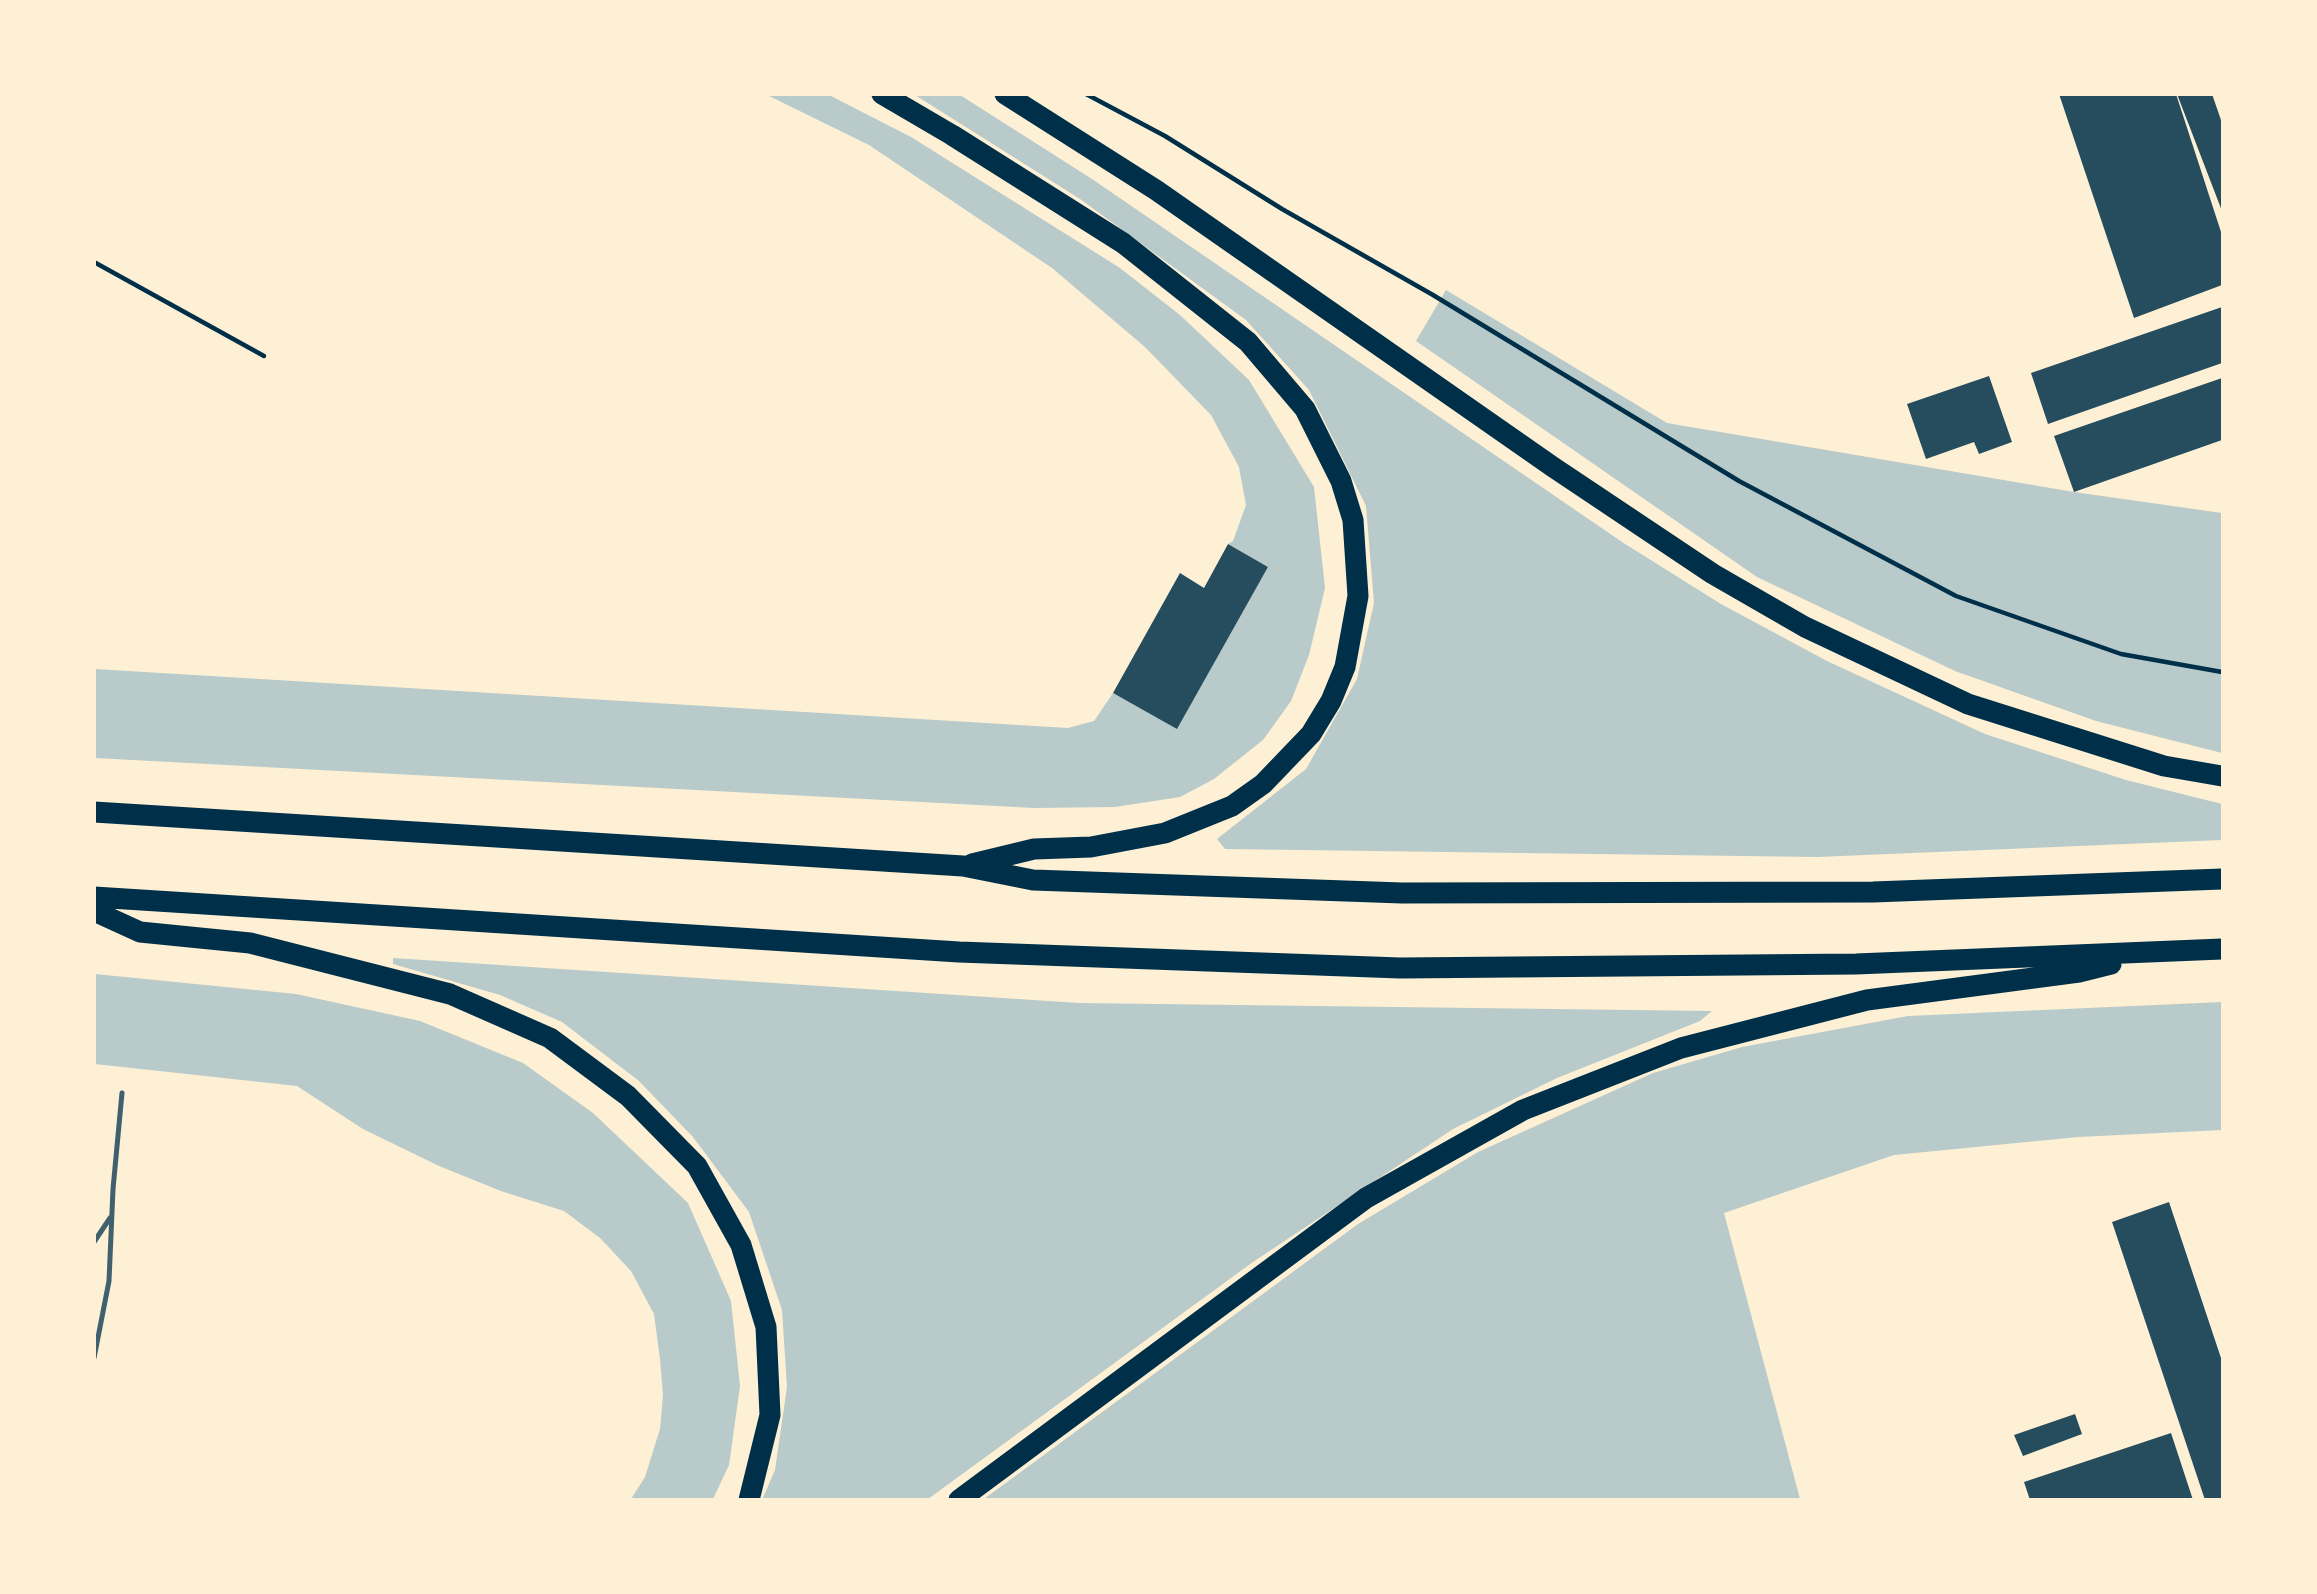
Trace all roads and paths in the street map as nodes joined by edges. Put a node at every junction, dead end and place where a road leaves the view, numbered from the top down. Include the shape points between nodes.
1 (881, 94) edge
2 (1005, 94) edge
3 (1086, 94) edge
4 (94, 262) edge
5 (264, 356) dead end
6 (2222, 672) edge
7 (2222, 776) edge
8 (94, 812) edge
9 (963, 866) junction
10 (2222, 879) edge
11 (94, 897) edge
12 (94, 911) edge
13 (2222, 949) edge
14 (2154, 954) junction
15 (122, 1093) dead end
16 (112, 1216) junction
17 (94, 1242) edge
18 (94, 1358) edge
19 (749, 1500) edge
20 (959, 1500) edge

1 - 9 highway via 1123,243 1248,342 1304,409 1341,481 1358,558 1353,633 1335,690 1311,734 1263,783 1232,806 1165,833 1091,847 1034,849
2 - 7 highway via 1156,190 1713,574 1805,627 1968,704 2164,766
3 - 6 path via 1165,136 1739,481 1956,596 2121,654
4 - 5 path
8 - 9 highway
9 - 10 highway via 1033,880 1402,893 1873,892
11 - 14 highway via 960,952 1400,968 1856,964
12 - 19 highway via 140,932 250,943 450,994 550,1038 628,1096 697,1167 741,1245 763,1315 770,1415
13 - 14 highway
14 - 20 highway via 2079,972 1867,1000 1681,1048 1524,1110 1366,1198
15 - 16 lane
16 - 17 lane
16 - 18 lane via 109,1281

